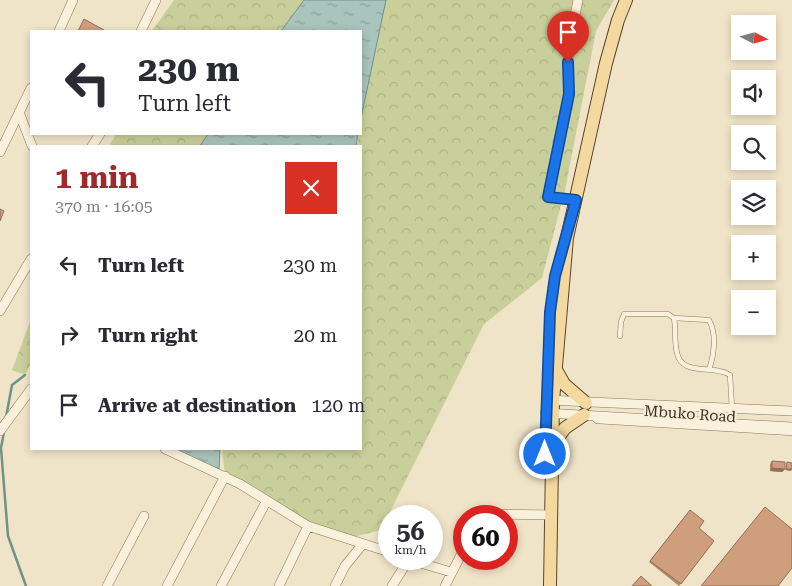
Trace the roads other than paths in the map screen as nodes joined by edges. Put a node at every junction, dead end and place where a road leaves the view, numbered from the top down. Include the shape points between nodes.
1 (74, 0) edge
2 (156, 0) edge
3 (578, 0) edge
4 (626, 0) edge
5 (59, 30) edge
6 (141, 30) edge
7 (30, 90) edge
8 (19, 112) junction
9 (32, 145) edge
10 (0, 152) edge
11 (576, 200) junction
12 (567, 238) junction
13 (30, 261) edge
14 (0, 311) edge
15 (674, 318) junction
16 (620, 336) dead end
17 (555, 368) junction
18 (709, 370) junction
19 (30, 390) edge
20 (549, 407) junction
21 (732, 409) junction
22 (591, 410) junction
23 (792, 411) edge
24 (792, 427) edge
25 (0, 431) edge
26 (792, 433) edge
27 (552, 446) junction
28 (167, 450) edge
29 (225, 476) junction
30 (266, 502) junction
31 (518, 514) edge
32 (550, 515) junction
33 (144, 516) dead end
34 (308, 526) junction
35 (362, 545) junction
36 (378, 549) edge
37 (453, 568) edge
38 (401, 570) edge
39 (443, 570) edge
40 (451, 572) junction
41 (550, 583) edge
42 (111, 585) edge
43 (167, 586) edge
44 (221, 586) edge
45 (279, 586) edge
46 (335, 586) edge
47 (392, 586) edge
48 (445, 586) edge

1 - 5 street
2 - 6 street
3 - 11 street via 568,49 569,94 548,197
4 - 11 main road via 606,63
7 - 8 street
8 - 9 street
8 - 10 street
11 - 12 main road
12 - 17 main road
12 - 20 main road via 556,270 552,303
13 - 14 street
15 - 16 lane via 668,314 624,314
15 - 18 lane via 677,354 682,363
15 - 18 lane via 709,320 714,334
17 - 20 main road
17 - 22 main road via 564,384
18 - 21 lane via 724,371 730,375
19 - 25 street
20 - 22 street
20 - 27 main road
20 - 32 main road
21 - 22 street
21 - 23 street
22 - 24 street
22 - 26 lane, Mbuko Road via 597,421
22 - 27 main road via 565,428
27 - 32 main road
28 - 29 street
29 - 30 street
29 - 43 street
30 - 34 street
30 - 44 street
31 - 32 street
32 - 41 main road
33 - 42 street
34 - 35 street
34 - 45 street
35 - 36 street
35 - 46 street via 345,566
37 - 40 street
38 - 47 street
39 - 40 street
40 - 48 street

